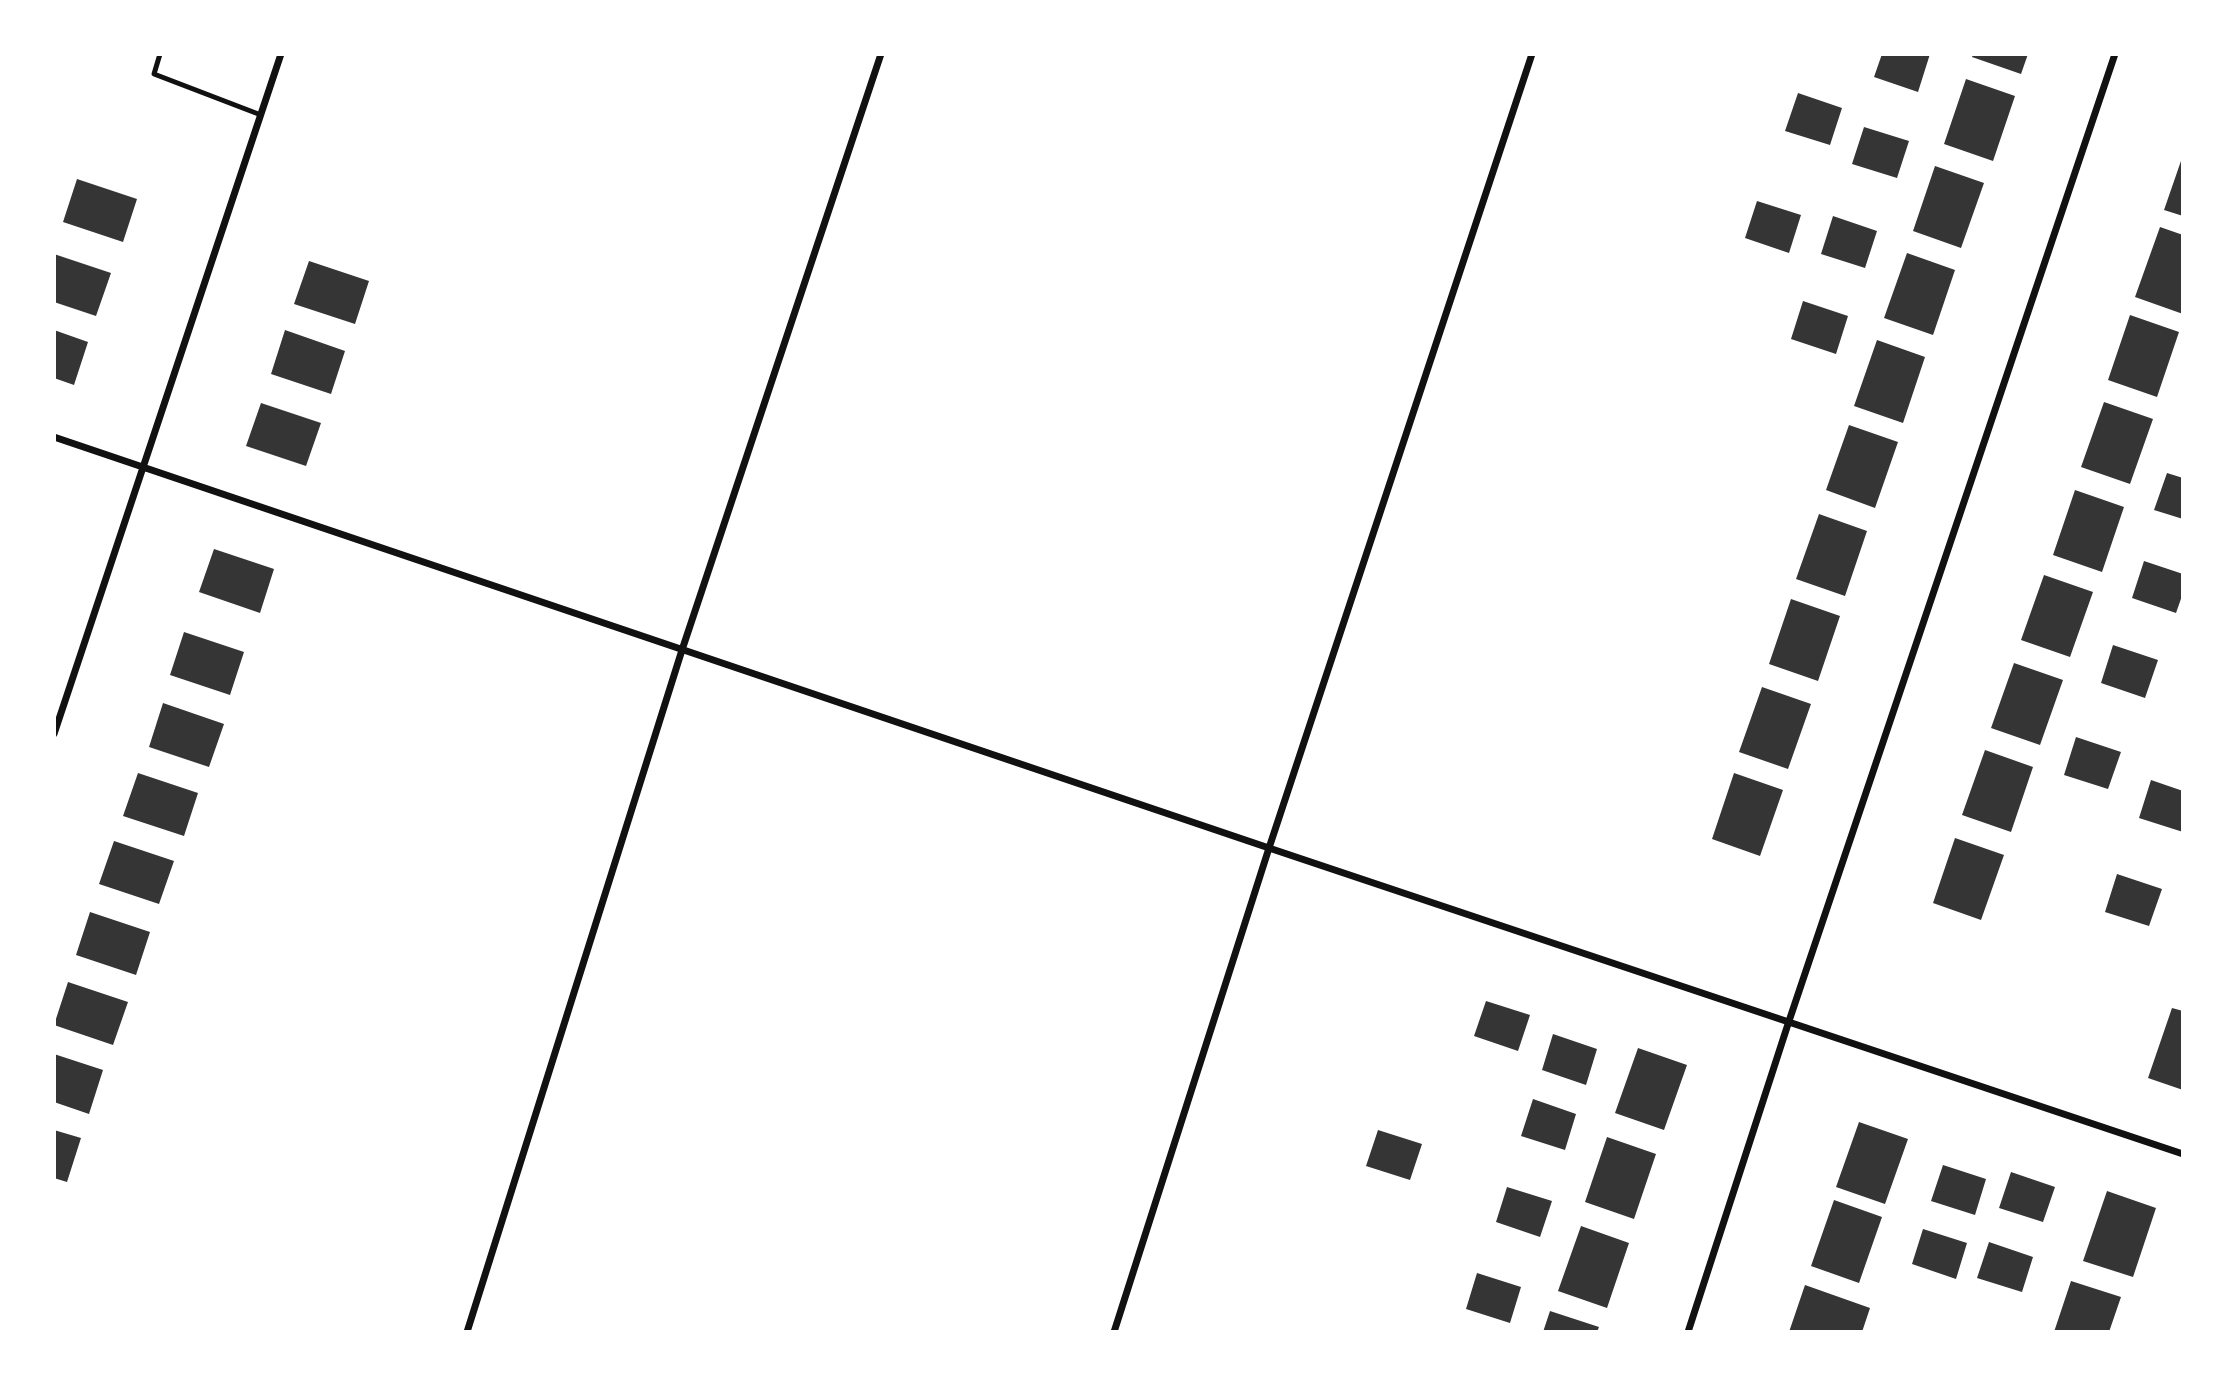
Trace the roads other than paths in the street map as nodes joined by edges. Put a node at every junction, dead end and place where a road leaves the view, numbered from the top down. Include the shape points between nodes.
1 (160, 54) edge
2 (281, 54) edge
3 (881, 54) edge
4 (1532, 54) edge
5 (2115, 54) edge
6 (261, 115) junction
7 (54, 438) edge
8 (143, 467) junction
9 (682, 650) junction
10 (54, 734) edge
11 (1269, 848) junction
12 (1789, 1021) junction
13 (2183, 1154) edge
14 (467, 1332) edge
15 (1114, 1332) edge
16 (1688, 1332) edge

1 - 6 lane via 154,74
2 - 6 street
3 - 9 street
4 - 11 street
5 - 12 street
6 - 8 street
7 - 8 street
8 - 9 street
8 - 10 street
9 - 11 street
9 - 14 street
11 - 12 street
11 - 15 street
12 - 13 street
12 - 16 street

